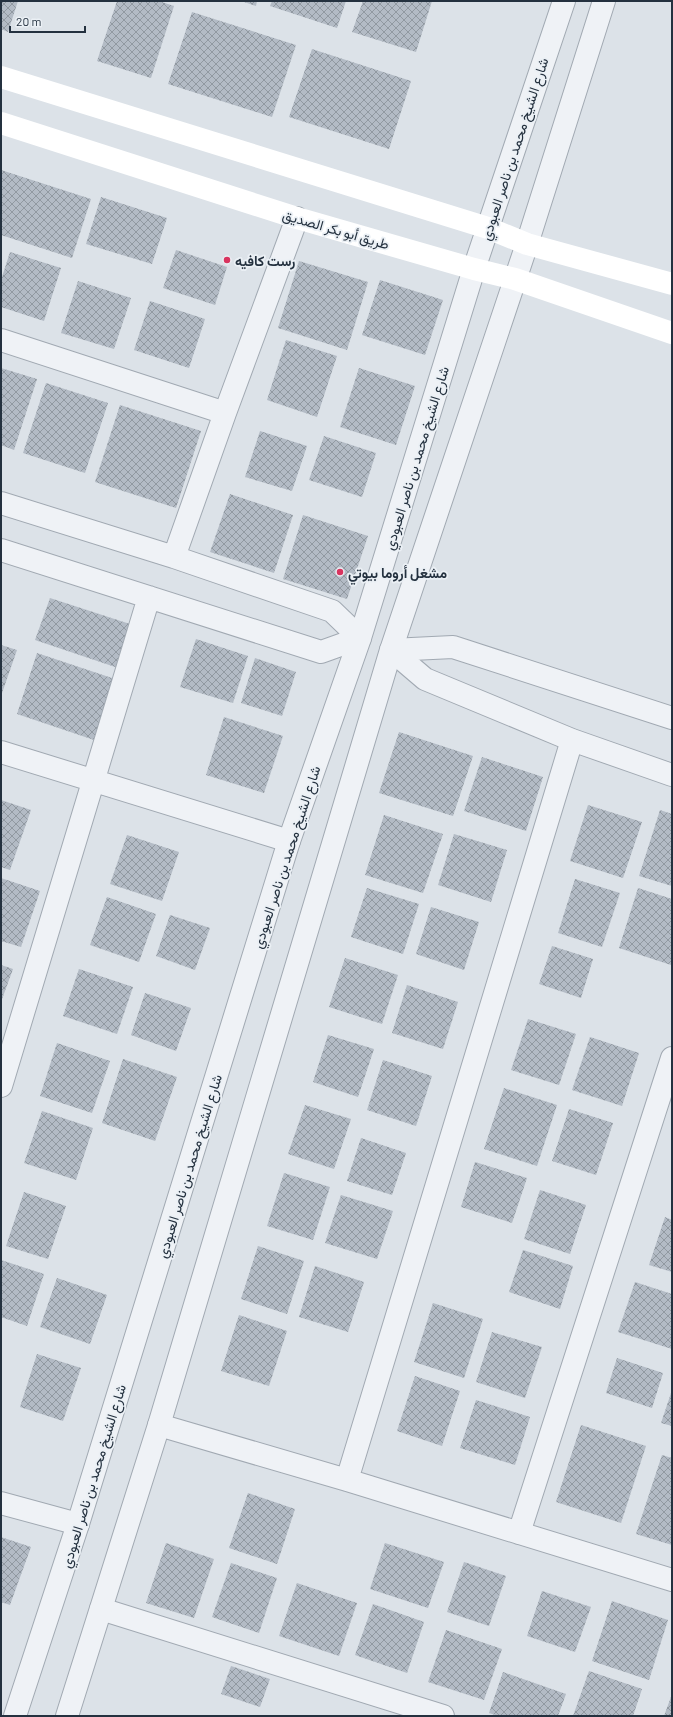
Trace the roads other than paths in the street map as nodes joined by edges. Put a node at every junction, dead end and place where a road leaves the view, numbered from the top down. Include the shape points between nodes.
1 (564, 1) edge
2 (604, 1) edge
3 (1, 77) edge
4 (1, 123) edge
5 (297, 218) junction
6 (488, 228) junction
7 (527, 244) junction
8 (474, 269) junction
9 (514, 279) junction
10 (672, 284) edge
11 (672, 333) edge
12 (1, 340) edge
13 (225, 412) junction
14 (1, 503) edge
15 (1, 550) edge
16 (174, 557) junction
17 (149, 597) junction
18 (360, 638) junction
19 (391, 650) junction
20 (672, 718) edge
21 (572, 740) junction
22 (1, 752) edge
23 (672, 775) edge
24 (94, 782) junction
25 (289, 841) junction
26 (672, 1058) edge
27 (1, 1086) edge
28 (159, 1425) junction
29 (347, 1480) junction
30 (1, 1503) edge
31 (78, 1524) junction
32 (519, 1533) junction
33 (672, 1580) edge
34 (101, 1609) junction
35 (15, 1716) edge
36 (67, 1716) edge
37 (444, 1716) edge

1 - 6 street, شارع الشيخ محمد بن ناصر العبودي
2 - 7 street
3 - 6 main road
4 - 5 main road, طريق أبو بكر الصديق
5 - 8 main road, طريق أبو بكر الصديق
5 - 13 street
6 - 7 main road
6 - 8 street, شارع الشيخ محمد بن ناصر العبودي
7 - 9 street
7 - 10 main road
8 - 9 main road, طريق أبو بكر الصديق
8 - 18 street, شارع الشيخ محمد بن ناصر العبودي
9 - 11 main road, طريق أبو بكر الصديق
9 - 19 street
12 - 13 street
13 - 16 street
14 - 16 street
15 - 17 street
16 - 18 street via 332,611
17 - 18 street via 321,652
17 - 24 street
18 - 25 street, شارع الشيخ محمد بن ناصر العبودي
19 - 20 street via 453,648
19 - 21 street via 425,679
19 - 28 street
21 - 23 street
21 - 29 street
22 - 24 street
24 - 25 street
24 - 27 street
25 - 31 street, شارع الشيخ محمد بن ناصر العبودي
26 - 32 street
28 - 29 street
28 - 34 street
29 - 32 street
30 - 31 street
31 - 35 street, شارع الشيخ محمد بن ناصر العبودي
32 - 33 street
34 - 36 street
34 - 37 street

